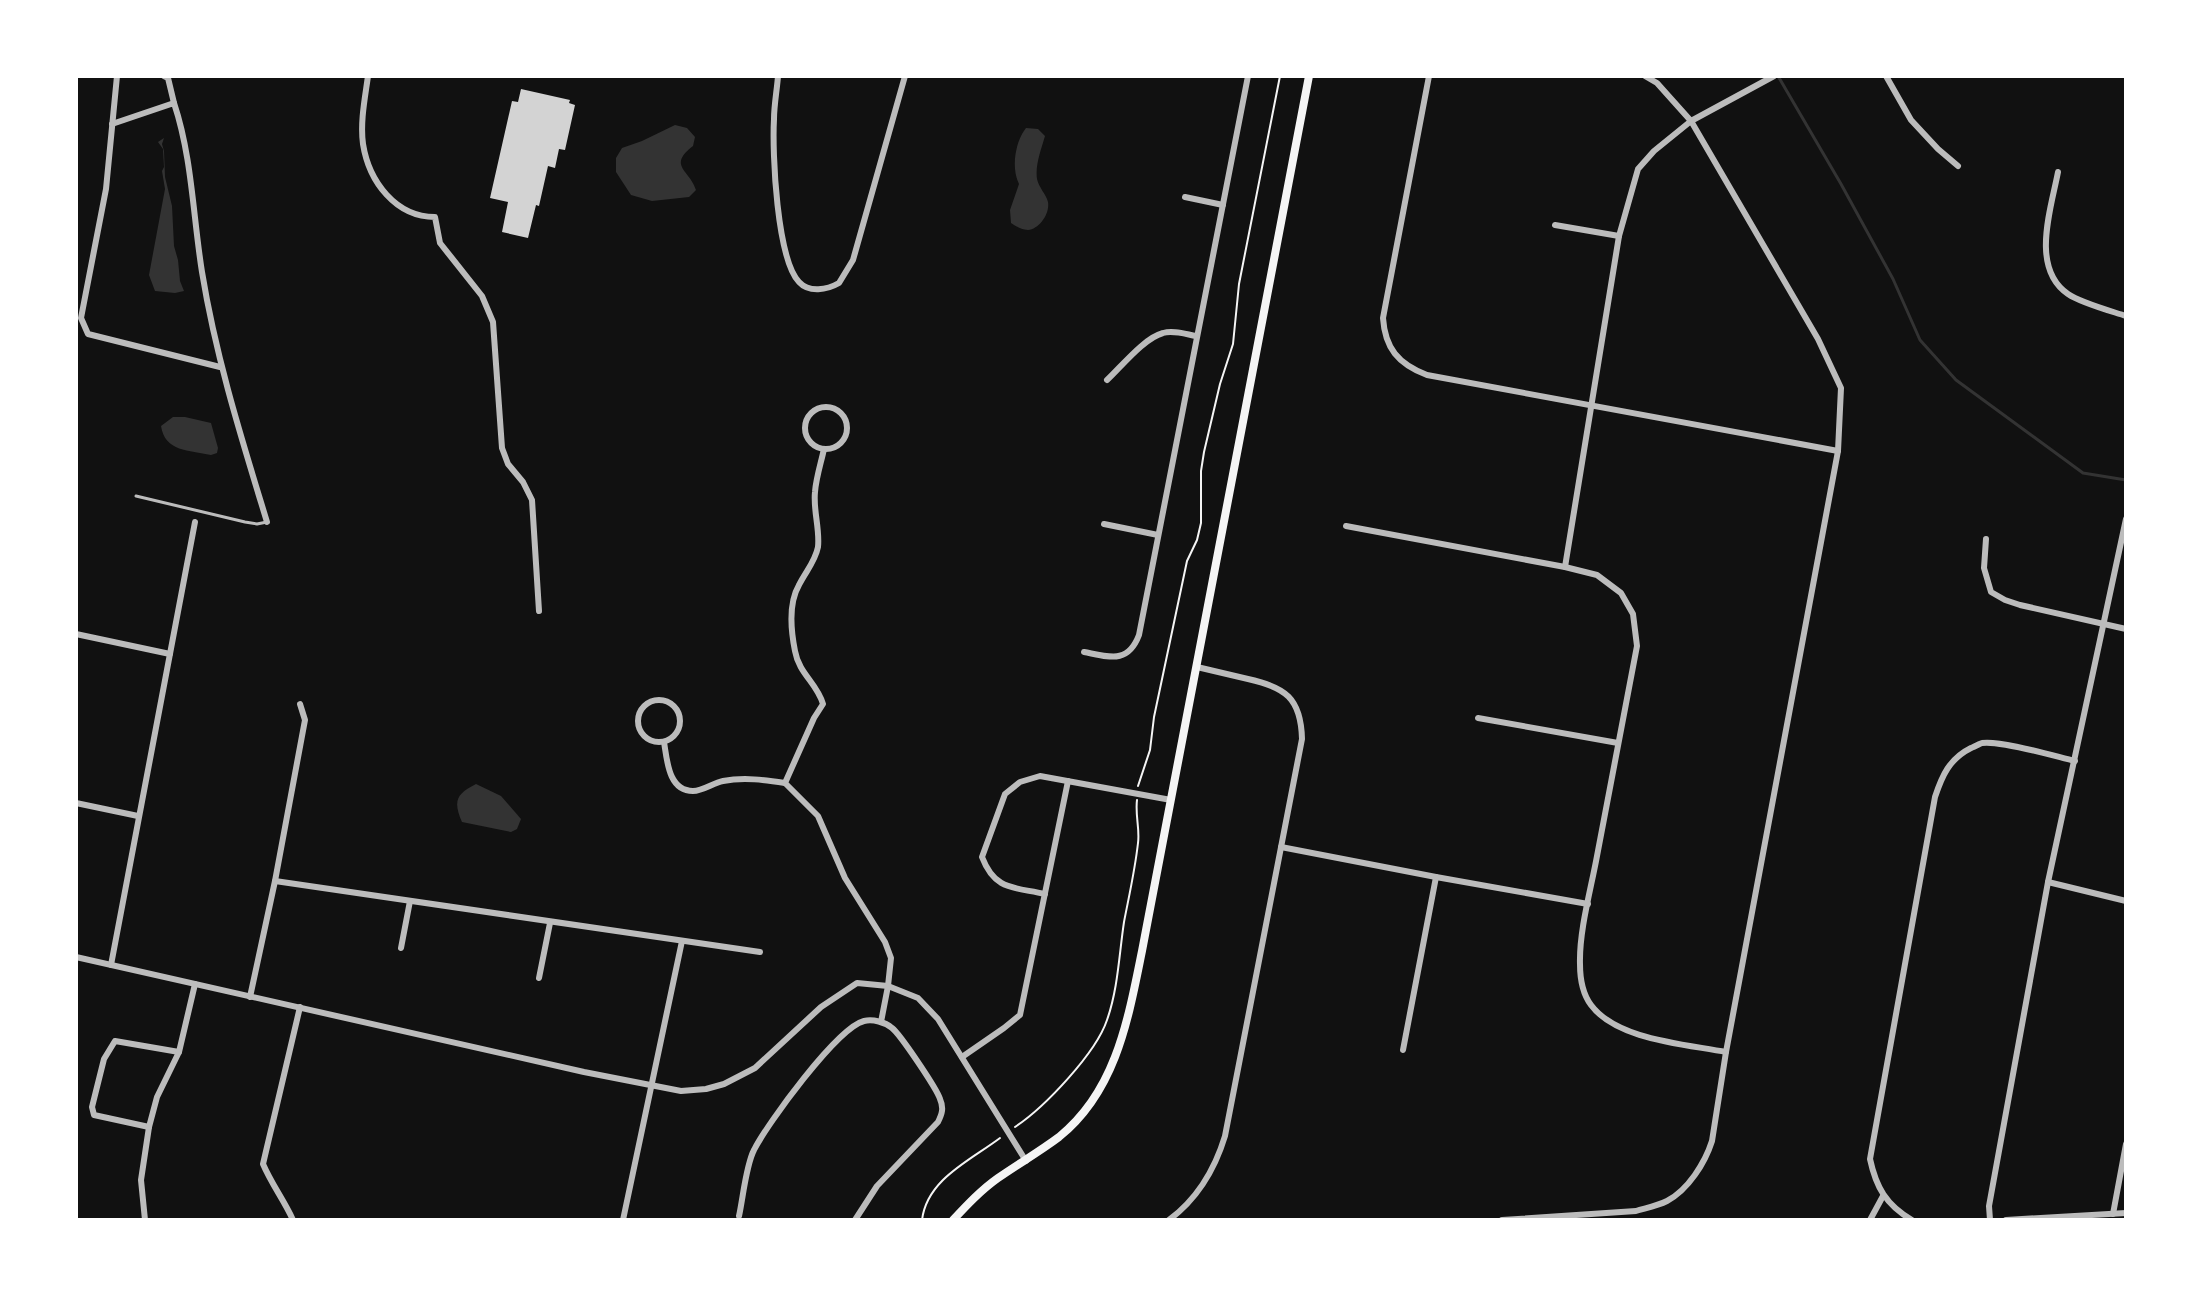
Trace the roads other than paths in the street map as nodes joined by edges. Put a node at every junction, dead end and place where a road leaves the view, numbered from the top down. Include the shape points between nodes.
1 (117, 76) edge
2 (164, 76) edge
3 (368, 76) edge
4 (778, 76) edge
5 (905, 76) edge
6 (1248, 76) edge
7 (1309, 76) edge
8 (1429, 76) edge
9 (1645, 76) edge
10 (1886, 76) edge
11 (1770, 78) edge
12 (174, 103) junction
13 (1691, 121) junction
14 (112, 124) junction
15 (1958, 166) dead end
16 (2058, 172) dead end
17 (1185, 197) dead end
18 (1223, 205) junction
19 (1555, 225) dead end
20 (1619, 236) junction
21 (2126, 316) edge
22 (1196, 336) junction
23 (220, 367) junction
24 (1107, 380) dead end
25 (1592, 405) junction
26 (824, 449) junction
27 (1838, 451) junction
28 (136, 496) dead end
29 (2126, 519) edge
30 (195, 522) dead end
31 (267, 522) joint
32 (1104, 524) dead end
33 (1346, 526) dead end
34 (1158, 535) junction
35 (1986, 539) dead end
36 (1565, 567) junction
37 (539, 611) dead end
38 (2104, 624) junction
39 (2126, 629) edge
40 (76, 634) edge
41 (1084, 652) dead end
42 (170, 654) junction
43 (1197, 667) junction
44 (300, 704) dead end
45 (1478, 718) dead end
46 (664, 742) junction
47 (1618, 743) junction
48 (2075, 761) junction
49 (1068, 781) junction
50 (785, 783) junction
51 (1171, 800) junction
52 (76, 803) edge
53 (138, 816) junction
54 (1281, 847) junction
55 (1436, 877) junction
56 (275, 881) junction
57 (2048, 882) junction
58 (1045, 894) junction
59 (410, 901) junction
60 (2126, 901) edge
61 (1588, 904) junction
62 (550, 923) junction
63 (682, 941) junction
64 (401, 948) dead end
65 (760, 952) dead end
66 (76, 957) edge
67 (111, 965) junction
68 (539, 978) dead end
69 (195, 984) junction
70 (888, 986) junction
71 (250, 997) junction
72 (300, 1007) junction
73 (881, 1022) junction
74 (1403, 1050) dead end
75 (179, 1052) junction
76 (1726, 1052) junction
77 (962, 1057) junction
78 (653, 1085) junction
79 (149, 1127) junction
80 (2126, 1144) edge
81 (1026, 1161) junction
82 (1883, 1196) junction
83 (1178, 1213) junction
84 (2126, 1213) edge
85 (2113, 1214) junction
86 (739, 1216) dead end
87 (145, 1220) edge
88 (293, 1220) edge
89 (623, 1220) edge
90 (855, 1220) edge
91 (953, 1220) edge
92 (1169, 1220) edge
93 (1187, 1220) edge
94 (1502, 1220) edge
95 (1870, 1220) edge
96 (1912, 1220) edge
97 (1990, 1220) edge
98 (2006, 1220) edge

1 - 14 street
2 - 12 street
3 - 37 street via 363,144 377,182 405,211 435,217 440,243 490,311 502,448 532,500
4 - 5 street via 774,120 785,250 801,285 819,290 839,283 853,260
6 - 18 street
7 - 43 main road
8 - 25 street via 1383,318 1384,337 1408,367 1427,375
9 - 13 street
10 - 15 street via 1911,120
11 - 13 street
12 - 14 street
12 - 23 street
13 - 20 street via 1638,169
13 - 27 street via 1841,388
14 - 23 street via 106,189 81,318 88,334
16 - 21 street via 2048,220 2049,273 2068,294
17 - 18 street
18 - 22 street
19 - 20 street
20 - 25 street
22 - 24 street via 1163,333
22 - 34 street
23 - 31 street
25 - 27 street
25 - 36 street
26 - 26 street via 811,443 804,430 812,411 826,406 839,411 847,429 842,442
26 - 50 street via 815,492 818,543 798,585 791,620 795,655 823,704
27 - 76 street
28 - 31 lane via 245,522
29 - 38 street
30 - 42 street
32 - 34 street
33 - 36 street
34 - 41 street via 1136,644 1119,657
35 - 38 street via 1984,568 1991,592 2020,605
36 - 47 street via 1597,575 1621,593 1633,614 1637,646
38 - 39 street
38 - 48 street
40 - 42 street
42 - 53 street
43 - 51 main road
43 - 54 street via 1277,687 1295,703 1302,739
44 - 56 street via 305,720
45 - 47 street
46 - 46 street via 651,741 639,727 642,708 653,700 673,704 680,716 679,729
46 - 50 street via 669,770 684,788 693,791 746,779
47 - 61 street
48 - 57 street
48 - 82 street via 1981,743 1948,766 1935,797 1870,1159
49 - 51 street
49 - 58 street
49 - 58 street via 1040,776 1005,794 982,857 999,884
50 - 70 street via 818,816 845,878 885,942 891,958
51 - 81 main road via 1132,1001 1111,1070 1079,1118
52 - 53 street
53 - 67 street
54 - 55 street
54 - 83 street via 1225,1136 1201,1187
55 - 61 street
55 - 74 street
56 - 59 street
56 - 71 street
57 - 60 street
57 - 97 street
58 - 77 street via 1020,1015
59 - 62 street
59 - 64 street
61 - 76 street via 1580,964 1590,1004 1604,1019 1635,1034
62 - 63 street
62 - 68 street
63 - 65 street
63 - 78 street
66 - 67 street
67 - 69 street
69 - 71 street
69 - 75 street
70 - 73 street
70 - 77 street via 918,998
70 - 78 street via 857,983 821,1007 755,1068 724,1084 681,1091
71 - 72 street
72 - 78 street
72 - 88 street via 263,1164
73 - 86 street via 863,1021 846,1031 796,1087 752,1152
73 - 90 street via 893,1028 934,1087 943,1112 877,1186
75 - 79 street
75 - 79 street via 115,1041 104,1059 94,1115
76 - 94 street via 1707,1155 1668,1201 1636,1211
77 - 81 street
78 - 89 street
79 - 87 street via 141,1180
80 - 85 street
81 - 91 main road via 989,1185
82 - 95 street
82 - 96 street
83 - 92 street
83 - 93 street
84 - 85 street
85 - 98 street

